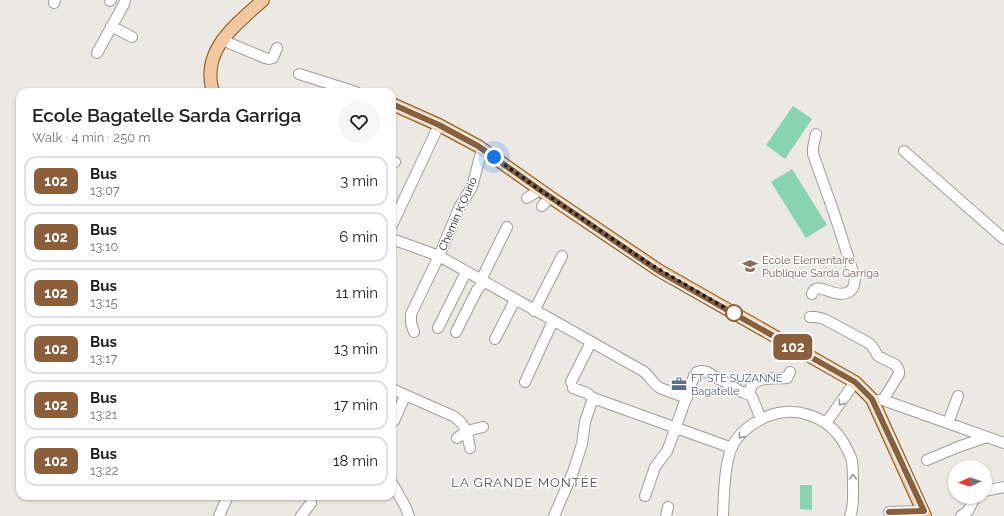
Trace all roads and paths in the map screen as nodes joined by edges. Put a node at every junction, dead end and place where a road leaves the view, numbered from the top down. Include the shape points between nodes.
1 (124, 0) edge
2 (263, 0) edge
3 (110, 28) junction
4 (120, 36) dead end
5 (132, 37) dead end
6 (222, 40) junction
7 (277, 48) dead end
8 (97, 53) dead end
9 (299, 74) dead end
10 (212, 88) edge
11 (343, 88) edge
12 (396, 106) edge
13 (439, 125) junction
14 (816, 134) dead end
15 (482, 149) junction
16 (904, 151) dead end
17 (527, 198) dead end
18 (544, 198) junction
19 (396, 216) edge
20 (507, 227) dead end
21 (1004, 239) edge
22 (396, 240) edge
23 (439, 256) junction
24 (562, 256) dead end
25 (466, 272) junction
26 (483, 281) junction
27 (812, 294) dead end
28 (515, 300) junction
29 (534, 310) junction
30 (810, 317) dead end
31 (553, 321) junction
32 (438, 328) dead end
33 (414, 332) dead end
34 (456, 332) dead end
35 (495, 339) dead end
36 (591, 342) junction
37 (790, 372) dead end
38 (525, 382) dead end
39 (855, 382) junction
40 (396, 392) edge
41 (750, 395) junction
42 (405, 396) junction
43 (958, 396) dead end
44 (593, 398) junction
45 (687, 398) junction
46 (878, 400) junction
47 (396, 416) edge
48 (761, 419) junction
49 (826, 423) junction
50 (948, 423) junction
51 (483, 427) dead end
52 (676, 428) junction
53 (467, 431) junction
54 (987, 437) junction
55 (457, 438) dead end
56 (1004, 443) edge
57 (470, 448) dead end
58 (732, 448) junction
59 (928, 460) dead end
60 (1004, 487) edge
61 (396, 490) edge
62 (992, 490) edge
63 (645, 496) dead end
64 (226, 500) edge
65 (311, 503) dead end
66 (972, 504) edge
67 (889, 512) dead end
68 (924, 514) edge
69 (219, 516) edge
70 (301, 516) edge
71 (409, 516) edge
72 (554, 516) edge
73 (723, 516) edge
74 (850, 516) edge
75 (961, 516) edge

1 - 3 street
2 - 6 main road
3 - 4 street
3 - 5 street
3 - 8 street
6 - 7 street via 269,59 273,58
6 - 10 main road via 211,65
9 - 11 street
12 - 13 main road
13 - 15 main road
13 - 19 street
14 - 27 street via 813,154 855,278 852,290 847,293 841,295 820,288
15 - 18 main road
15 - 23 street, Chemin K'Ourio via 472,187 460,206
16 - 21 street
17 - 18 street
18 - 39 main road via 660,272
20 - 26 street
22 - 23 street, Chemin K'Ourio
23 - 25 street, Chemin K'Ourio
23 - 33 street, Chemin K'Ourio via 411,314
24 - 29 street
25 - 26 street, Chemin K'Ourio
25 - 32 street
26 - 28 street, Chemin K'Ourio
26 - 34 street
28 - 29 street, Chemin K'Ourio
28 - 35 street
29 - 31 street, Chemin K'Ourio
30 - 46 street via 824,319 867,342 878,356 896,365 899,374
31 - 36 street, Chemin K'Ourio
31 - 38 street
36 - 44 street via 572,385
36 - 45 street, Chemin K'Ourio via 643,371 660,388
37 - 41 street via 787,378 754,383
39 - 46 main road
39 -> 49 street
40 - 42 street
41 - 45 street via 701,371 694,376
41 - 48 street
42 - 47 street
42 - 53 street via 453,416
43 - 50 street
44 - 52 street
44 - 72 street via 573,472
45 - 52 street
46 - 50 street
46 - 68 main road
48 - 49 street via 782,412 795,412
48 -> 58 street via 750,426
74 -> 49 street via 853,507 852,460 843,441
50 - 54 street
51 - 53 street
52 - 58 street
52 - 63 street via 667,452 655,467
53 - 55 street
53 - 57 street
54 - 56 street
54 - 59 street
58 - 73 street via 727,469
60 - 62 street
61 - 71 street
64 - 69 street
65 - 70 street
66 - 75 street
67 - 68 street

